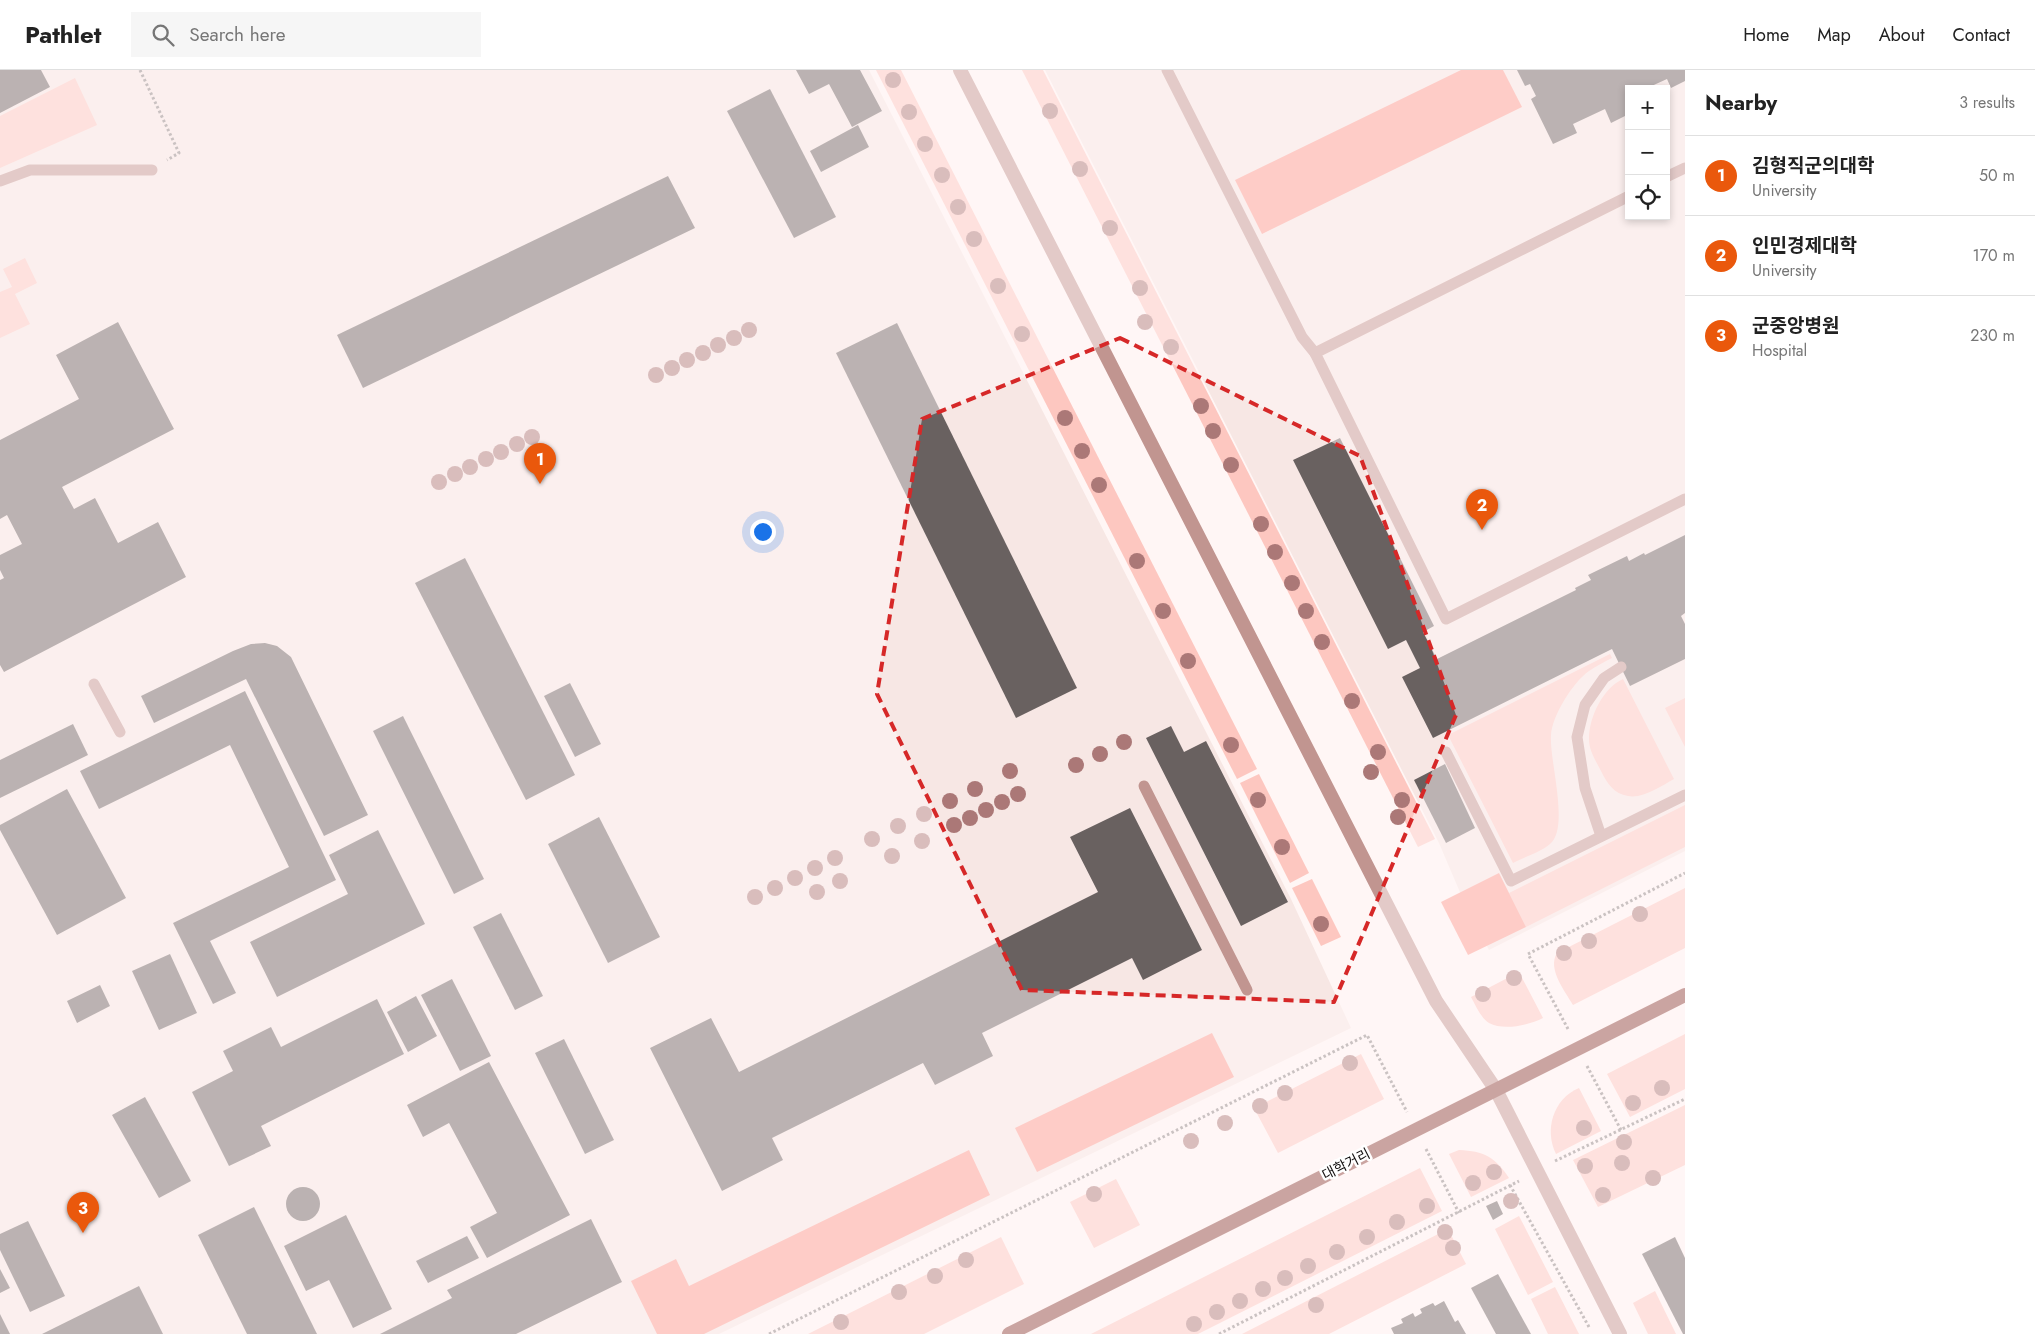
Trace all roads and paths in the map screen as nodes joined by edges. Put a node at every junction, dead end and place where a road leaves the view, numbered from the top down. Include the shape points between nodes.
1 (140, 70) edge
2 (960, 70) edge
3 (1167, 70) edge
4 (1685, 168) edge
5 (152, 170) joint
6 (1670, 175) edge
7 (0, 181) edge
8 (1625, 198) edge
9 (1315, 352) junction
10 (1685, 498) edge
11 (1621, 667) dead end
12 (94, 684) dead end
13 (120, 732) dead end
14 (1446, 752) dead end
15 (1144, 786) dead end
16 (1685, 795) edge
17 (1600, 836) junction
18 (1685, 873) edge
19 (1528, 954) dead end
20 (1247, 990) dead end
21 (1685, 995) edge
22 (1367, 1035) dead end
23 (1496, 1090) junction
24 (1685, 1099) edge
25 (1536, 1171) junction
26 (1510, 1185) junction
27 (768, 1334) edge
28 (1009, 1334) edge
29 (1219, 1334) edge
30 (1594, 1334) edge
31 (1620, 1334) edge

1 - 5 path via 179,153
2 - 23 street via 1436,1001
3 - 9 lane via 1302,337
4 - 6 lane
5 - 7 lane via 30,170
8 - 9 lane
9 - 10 lane via 1446,619
11 - 17 lane via 1604,678 1585,705 1578,737 1585,788
12 - 13 lane
14 - 17 lane via 1511,881
15 - 20 lane
16 - 17 lane
18 - 19 path
21 - 23 main road, 대학거리
22 - 27 path
23 - 25 street
23 - 28 main road, 대학거리
24 - 25 path
25 - 26 path
25 - 31 street
26 - 29 path
26 - 30 path

